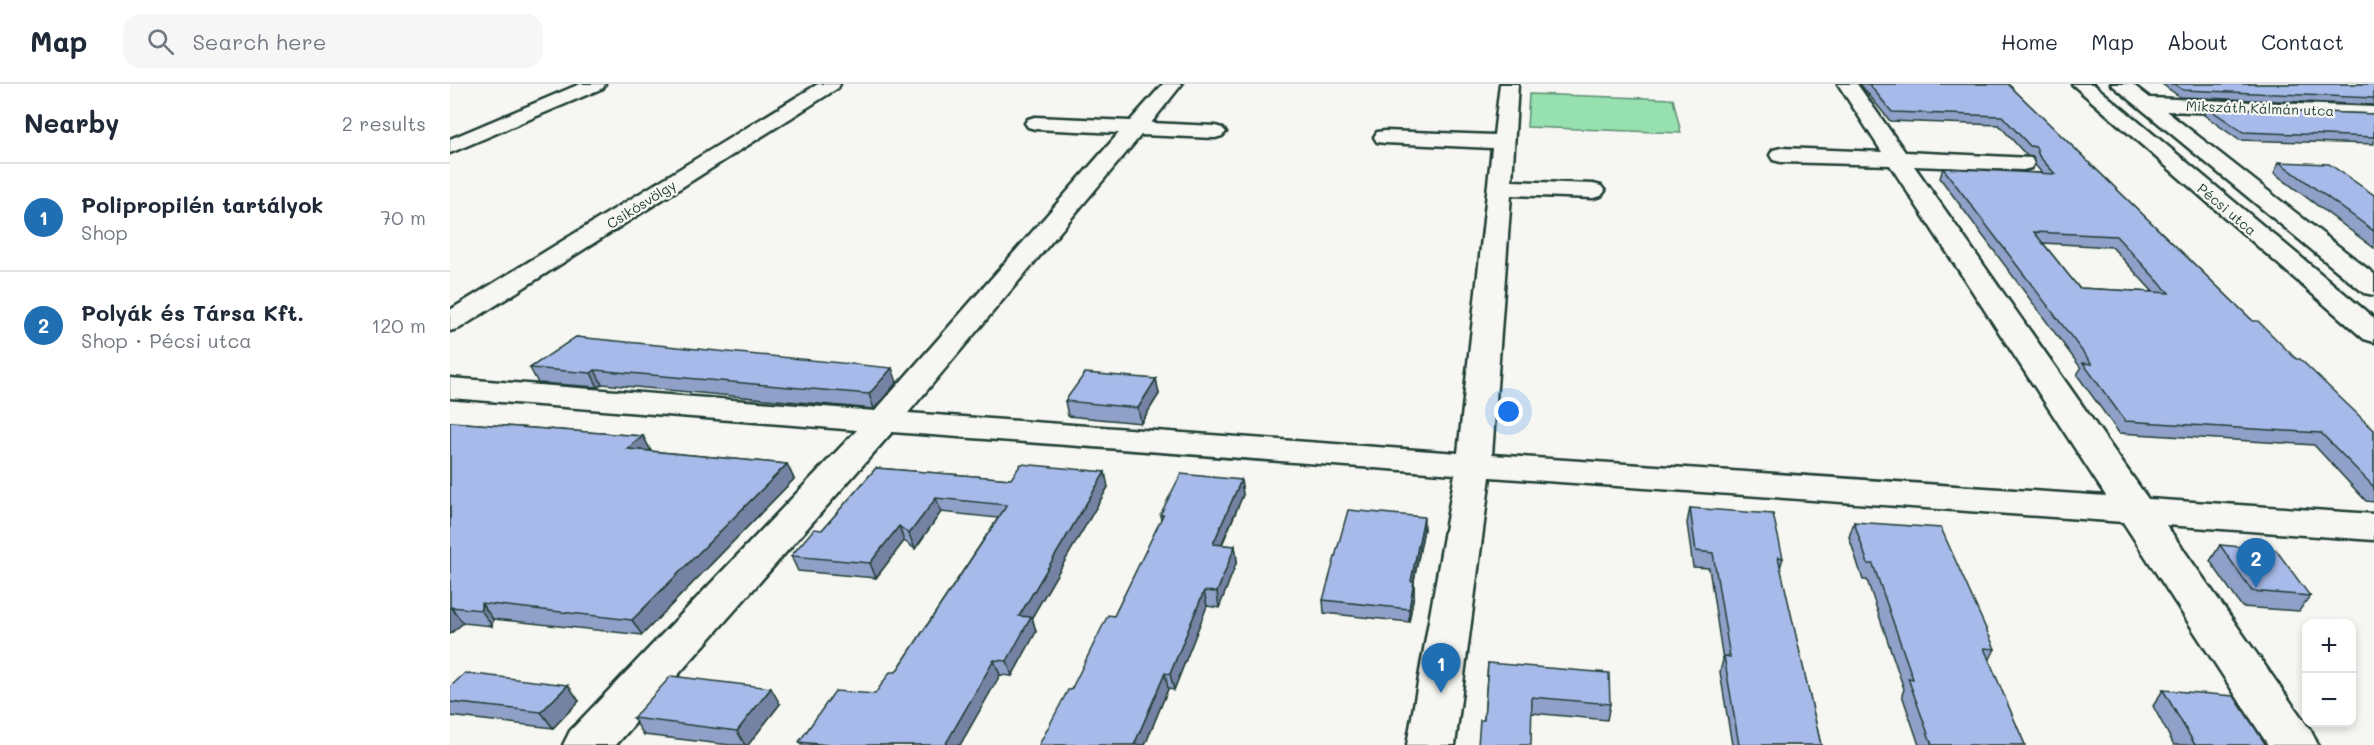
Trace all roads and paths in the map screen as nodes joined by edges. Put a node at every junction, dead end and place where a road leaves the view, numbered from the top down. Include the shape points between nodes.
1 (596, 84) edge
2 (831, 84) edge
3 (1173, 84) edge
4 (1509, 84) edge
5 (1847, 84) edge
6 (2081, 84) edge
7 (2120, 84) edge
8 (2146, 104) junction
9 (2374, 113) edge
10 (1035, 123) dead end
11 (1135, 128) junction
12 (1215, 132) dead end
13 (1385, 137) dead end
14 (1504, 142) junction
15 (450, 147) edge
16 (1781, 155) dead end
17 (1898, 159) junction
18 (2023, 163) dead end
19 (1499, 187) junction
20 (1593, 191) dead end
21 (2374, 287) edge
22 (450, 322) edge
23 (2374, 333) edge
24 (450, 388) edge
25 (884, 421) junction
26 (1474, 466) junction
27 (2135, 512) junction
28 (2374, 527) edge
29 (587, 745) edge
30 (1431, 745) edge
31 (2294, 745) edge

1 - 15 street
2 - 22 street, Csikósvölgy
3 - 11 street
4 - 14 street
5 - 17 street
6 - 23 street, Pécsi utca
7 - 8 street
8 - 9 street, Mikszáth Kálmán utca
8 - 21 street
10 - 11 street
11 - 12 street
11 - 25 street
13 - 14 street
14 - 19 street
16 - 17 street
17 - 18 street
17 - 27 street
19 - 20 street
19 - 26 street
24 - 25 street
25 - 26 street
25 - 29 street
26 - 27 street
26 - 30 street
27 - 28 street
27 - 31 street

